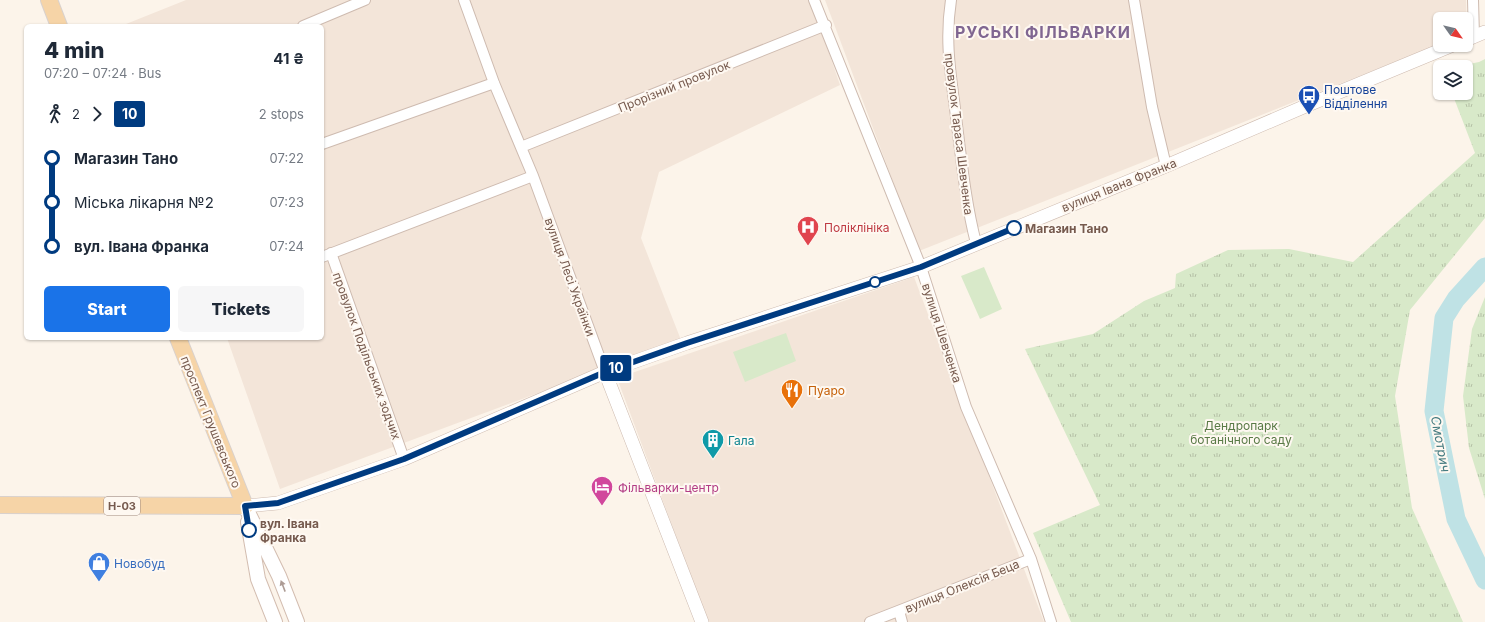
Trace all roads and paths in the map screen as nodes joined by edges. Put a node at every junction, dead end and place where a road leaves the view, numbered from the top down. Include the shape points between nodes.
1 (49, 0) edge
2 (365, 0) edge
3 (464, 0) edge
4 (814, 0) edge
5 (951, 0) edge
6 (1134, 0) edge
7 (1473, 0) edge
8 (58, 24) edge
9 (308, 24) edge
10 (826, 25) junction
11 (1475, 36) edge
12 (1436, 52) edge
13 (494, 83) junction
14 (324, 143) edge
15 (521, 147) junction
16 (1166, 166) junction
17 (533, 176) junction
18 (976, 243) junction
19 (326, 255) edge
20 (921, 267) junction
21 (179, 340) edge
22 (605, 372) junction
23 (404, 459) junction
24 (0, 505) edge
25 (245, 506) junction
26 (1031, 559) junction
27 (899, 611) junction
28 (275, 622) edge
29 (297, 622) edge
30 (702, 622) edge
31 (870, 622) edge
32 (902, 622) edge
33 (1051, 622) edge

1 - 8 main road
2 - 9 street
3 - 13 street, вулиця Лесі Українки
4 - 10 street, вулиця Шевченка
5 - 18 street, провулок Тараса Шевченка via 947,34 949,61 964,186
6 - 16 street via 1152,107
7 - 11 street
10 - 15 street, Прорізний провулок
10 - 20 street, вулиця Шевченка via 847,84
12 - 16 street, вулиця Івана Франка
13 - 14 street
13 - 15 street, вулиця Лесі Українки
15 - 17 street, вулиця Лесі Українки
16 - 18 street, вулиця Івана Франка
17 - 19 street
17 - 22 street, вулиця Лесі Українки
18 - 20 street, вулиця Івана Франка
19 - 23 street, провулок Подільських зодчих
20 - 22 street, вулиця Івана Франка
20 - 26 street, вулиця Шевченка via 966,407
21 - 25 main road, проспект Грушевського
22 - 23 street, вулиця Івана Франка
22 - 30 street, вулиця Лесі Українки
23 - 25 street, вулиця Івана Франка via 278,503
24 - 25 main road, вулиця Івана Франка / Н-03
25 - 28 main road, проспект Грушевського via 258,579
29 -> 25 main road, проспект Грушевського via 279,576
26 - 27 street, вулиця Олексія Беца
26 - 33 street, вулиця Шевченка
27 - 31 street, вулиця Олексія Беца
27 - 32 street

